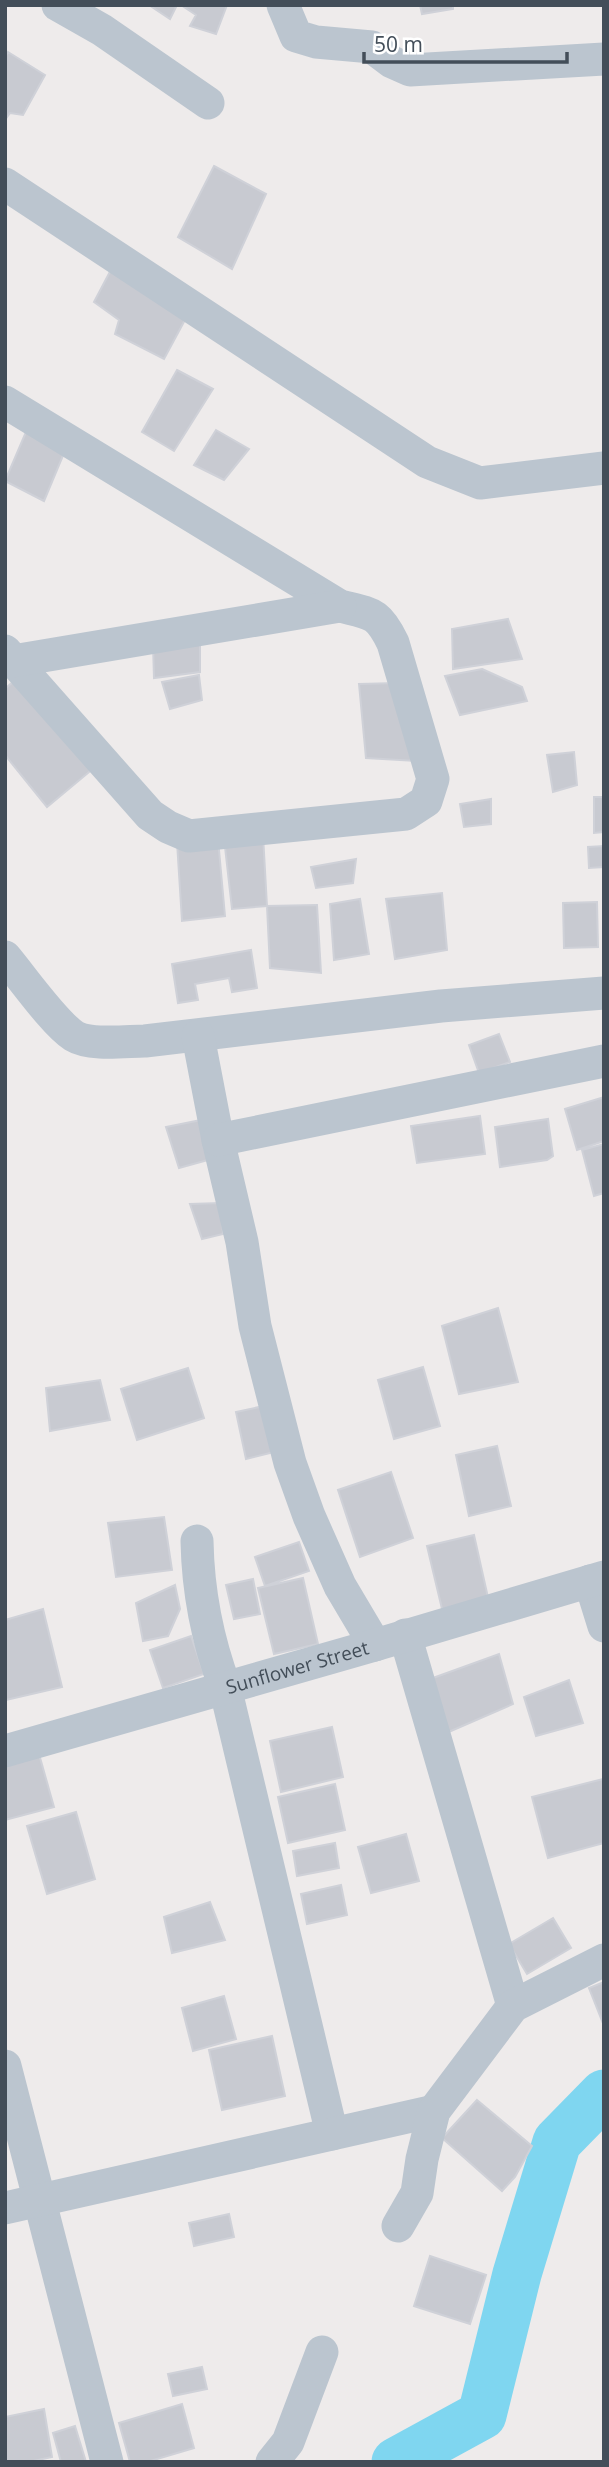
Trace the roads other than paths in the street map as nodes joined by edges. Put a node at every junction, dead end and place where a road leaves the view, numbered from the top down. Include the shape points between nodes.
1 (58, 5) edge
2 (283, 5) edge
3 (604, 59) edge
4 (208, 103) dead end
5 (5, 184) edge
6 (5, 402) edge
7 (604, 468) edge
8 (340, 606) junction
9 (9, 656) edge
10 (5, 957) edge
11 (604, 993) edge
12 (198, 1036) junction
13 (604, 1061) edge
14 (218, 1140) junction
15 (197, 1541) dead end
16 (597, 1579) edge
17 (604, 1626) edge
18 (390, 1640) junction
19 (225, 1687) junction
20 (5, 1751) edge
21 (604, 1960) edge
22 (513, 2006) junction
23 (5, 2066) edge
24 (434, 2111) junction
25 (332, 2134) junction
26 (40, 2200) junction
27 (5, 2208) edge
28 (398, 2226) dead end
29 (322, 2352) dead end
30 (107, 2462) edge
31 (272, 2462) edge

1 - 4 street
2 - 3 street via 296,36 372,47 410,70
5 - 7 street via 427,462 480,482
6 - 8 street
8 - 9 street
8 - 9 street via 383,623 393,643 433,779 426,801 406,814 189,836 150,815
10 - 12 street via 75,1037 101,1042
11 - 12 street via 441,1006
12 - 14 street
13 - 14 street
14 - 18 street via 242,1242 255,1326 290,1464 335,1575
15 - 19 street via 205,1625
16 - 17 street
16 - 18 street, Sunflower Street
18 - 19 street, Sunflower Street
18 - 22 street
19 - 20 street, Sunflower Street
19 - 25 street
21 - 22 street
22 - 24 street
23 - 26 street
24 - 25 street
24 - 28 street via 417,2193
25 - 26 street
26 - 27 street
26 - 30 street
29 - 31 street via 288,2442

